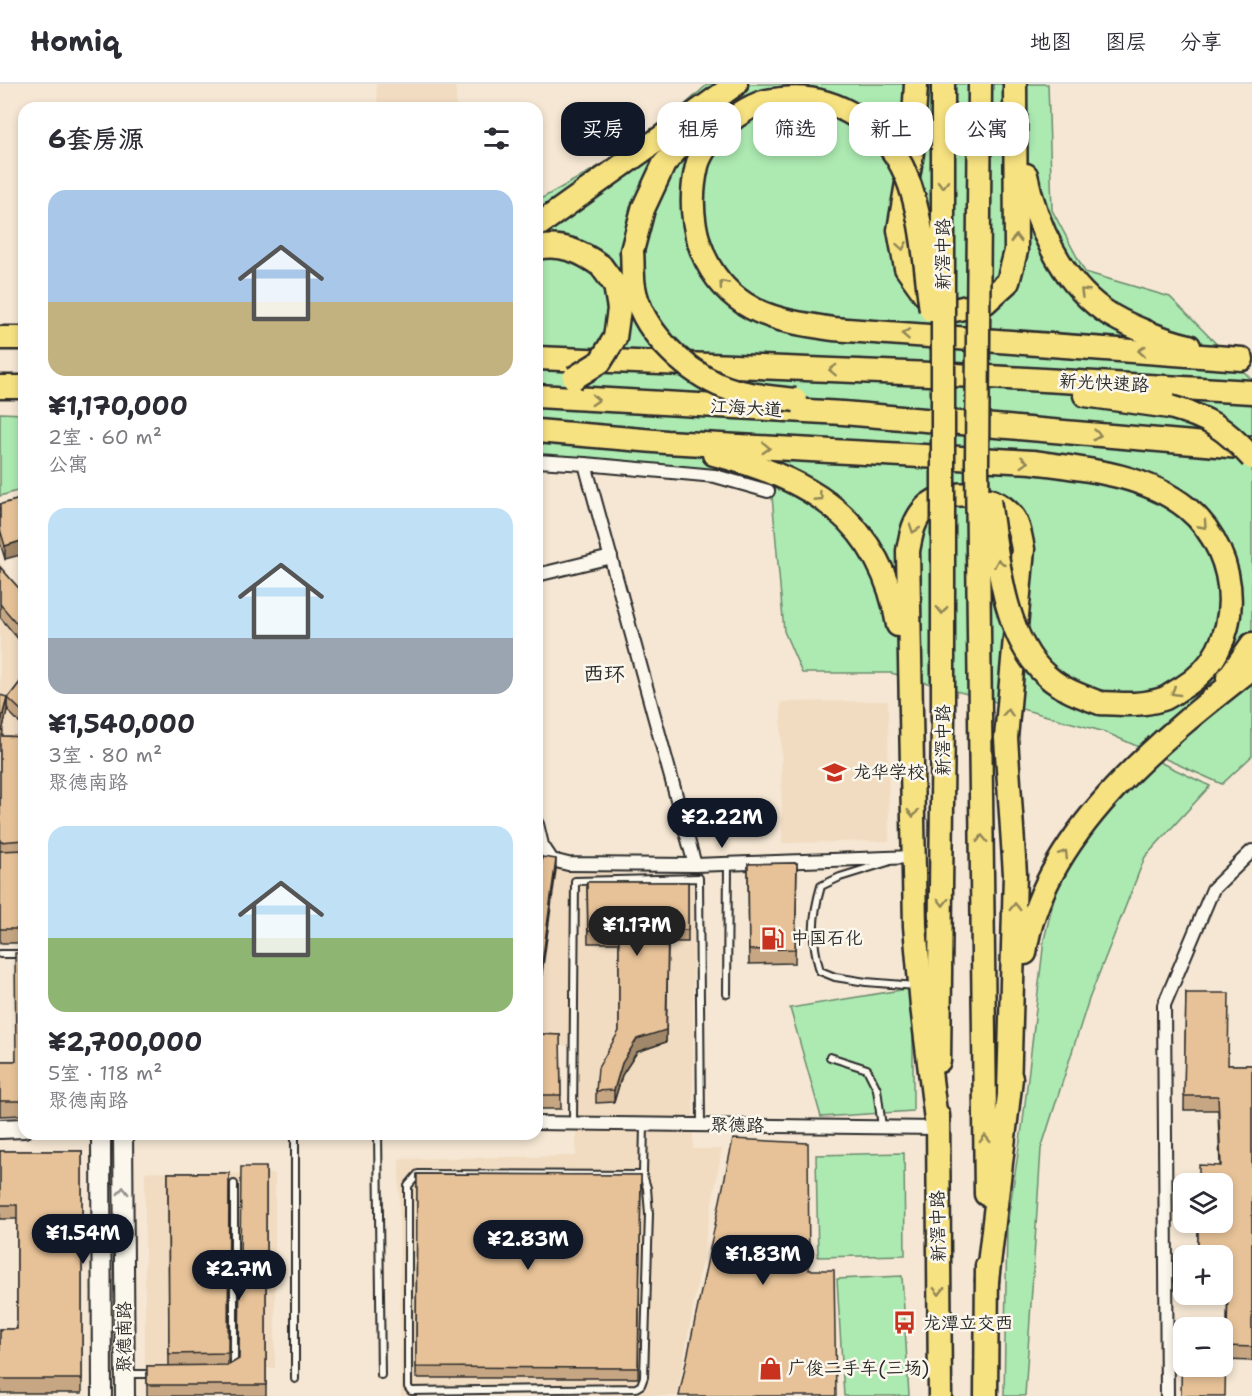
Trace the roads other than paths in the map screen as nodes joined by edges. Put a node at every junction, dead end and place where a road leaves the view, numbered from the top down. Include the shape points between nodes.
1 (916, 84) edge
2 (943, 84) edge
3 (980, 84) edge
4 (1015, 84) edge
5 (733, 87) edge
6 (1016, 102) edge
7 (1017, 156) edge
8 (1022, 156) edge
9 (543, 222) edge
10 (543, 248) edge
11 (0, 338) edge
12 (18, 338) edge
13 (543, 358) edge
14 (1247, 359) edge
15 (955, 375) junction
16 (543, 386) edge
17 (0, 387) edge
18 (18, 387) edge
19 (1252, 392) edge
20 (543, 396) edge
21 (942, 396) junction
22 (977, 413) junction
23 (955, 423) junction
24 (543, 432) edge
25 (666, 442) junction
26 (1252, 448) edge
27 (1252, 458) edge
28 (543, 461) edge
29 (585, 464) junction
30 (768, 491) dead end
31 (611, 557) junction
32 (543, 574) edge
33 (1252, 644) edge
34 (1252, 668) edge
35 (1213, 698) junction
36 (913, 755) junction
37 (543, 846) edge
38 (1252, 851) edge
39 (907, 858) junction
40 (728, 863) junction
41 (695, 865) junction
42 (0, 954) edge
43 (18, 954) edge
44 (920, 987) junction
45 (727, 994) dead end
46 (830, 1057) dead end
47 (1009, 1092) junction
48 (543, 1123) edge
49 (573, 1123) junction
50 (644, 1124) junction
51 (701, 1124) junction
52 (882, 1127) junction
53 (18, 1128) edge
54 (937, 1128) junction
55 (0, 1129) edge
56 (101, 1140) edge
57 (123, 1140) edge
58 (295, 1140) edge
59 (378, 1140) edge
60 (643, 1174) junction
61 (234, 1184) dead end
62 (987, 1281) junction
63 (229, 1373) edge
64 (125, 1374) junction
65 (159, 1374) edge
66 (381, 1375) dead end
67 (295, 1379) dead end
68 (410, 1393) edge
69 (102, 1396) edge
70 (125, 1396) edge
71 (940, 1396) edge
72 (986, 1396) edge
73 (1167, 1396) edge

1 -> 7 highway via 912,153 899,230 906,268 926,296 954,310 985,303 1008,282 1016,251
2 -> 21 highway, 新滘中路, bridge
3 - 22 highway, 新滘中路, bridge
4 - 6 highway
5 - 9 highway
5 - 23 highway, bridge via 664,164 643,209 632,251 634,289 662,342 689,367 720,386
14 -> 8 highway via 1171,342 1104,311 1075,283 1049,243 1031,201
10 - 16 highway, bridge via 564,247 583,253 601,266 615,285 619,309 615,338 600,362 574,378
11 - 12 highway
15 -> 13 highway
14 -> 21 highway, bridge via 833,329 782,320 746,305 724,288 707,264 695,234 693,200 698,164 712,137 732,117 762,102 816,99 854,115 892,148 906,176 918,222
15 - 19 highway, 新光快速路
15 - 27 highway, bridge via 1170,407 1210,420 1228,432
17 - 18 highway
20 -> 23 highway, 江海大道
21 -> 54 highway, 新滘中路, bridge via 942,944
25 -> 22 highway, bridge via 1032,462 1128,479 1166,495 1187,508 1208,529 1222,556 1230,587 1229,618 1222,643 1209,665 1191,682 1164,698 1132,705 1100,703 1071,692 1047,676 1029,656 1000,569
62 -> 22 highway, 新滘中路, bridge
23 -> 26 highway
24 - 25 highway
25 -> 36 highway via 741,461 804,487 854,525 888,578 894,600
28 - 29 street
29 - 30 street via 715,477
29 - 31 street
31 - 32 street
31 - 41 street
33 - 35 highway
34 - 35 highway
47 -> 35 highway via 1029,928 1053,871 1085,821 1125,777
36 -> 39 highway
47 -> 36 highway via 1015,874 1006,738 1023,549 1016,520 985,498 963,494 943,497 926,507 913,526 908,551
37 - 41 street via 552,860 568,864
38 - 73 street via 1213,889 1164,1005
39 - 40 street
39 - 44 highway
39 - 44 lane via 821,886 813,913 812,945 820,971 835,977
40 - 41 street
40 - 45 lane
42 - 43 lane
44 - 54 highway
46 - 52 lane via 867,1069 877,1089
47 - 62 highway
48 - 49 street, 聚德路
49 - 50 street, 聚德路
49 - 51 lane via 575,881 699,878
50 - 51 street, 聚德路
50 - 60 lane
51 - 52 street, 聚德路
52 - 54 street, 聚德路
53 - 55 street
54 -> 71 highway, 新滘中路
56 - 69 street, 聚德南路
64 -> 57 street, 聚德南路
58 - 67 lane
59 - 66 lane
60 - 68 lane via 649,1214 641,1385
60 - 68 lane via 451,1173 412,1177 408,1186
61 - 63 lane via 234,1370
62 - 72 highway, 新滘中路
64 - 65 lane
64 - 70 street, 聚德南路

